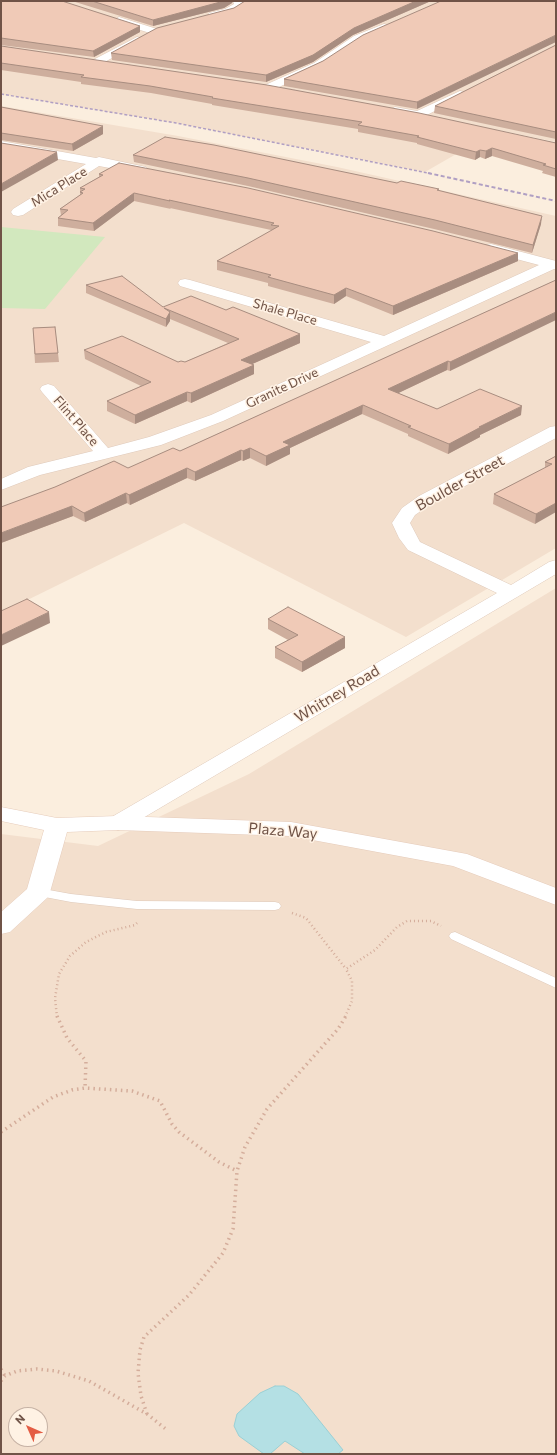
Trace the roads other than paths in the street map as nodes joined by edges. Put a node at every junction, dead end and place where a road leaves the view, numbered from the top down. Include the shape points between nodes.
1 (238, 1) edge
2 (109, 17) edge
3 (206, 17) edge
4 (393, 22) edge
5 (82, 60) edge
6 (97, 62) junction
7 (113, 65) edge
8 (473, 87) edge
9 (305, 95) edge
10 (381, 108) edge
11 (419, 115) junction
12 (434, 118) edge
13 (1, 144) edge
14 (99, 162) junction
15 (154, 172) edge
16 (18, 212) dead end
17 (478, 245) edge
18 (554, 265) edge
19 (185, 283) dead end
20 (385, 340) junction
21 (48, 389) dead end
22 (556, 431) edge
23 (104, 453) junction
24 (1, 485) edge
25 (556, 566) edge
26 (511, 592) junction
27 (1, 814) edge
28 (118, 823) junction
29 (57, 825) junction
30 (38, 892) junction
31 (556, 897) edge
32 (275, 906) road end
33 (1, 926) edge
34 (454, 936) road end
35 (556, 983) edge

1 - 3 street via 240,5 229,11
2 - 6 street via 157,30
4 - 9 street via 358,38 318,65 263,88
5 - 6 street
6 - 7 street
8 - 11 street
10 - 11 street
11 - 12 street
13 - 14 street
14 - 15 street
14 - 16 street, Mica Place
17 - 18 street
18 - 20 street, Granite Drive
19 - 20 street, Shale Place
20 - 23 street, Granite Drive via 217,418 155,441
21 - 23 street, Flint Place
22 - 26 street, Boulder Street via 425,500 408,512 401,523 414,546
23 - 24 street, Granite Drive via 34,471
25 - 26 street, Whitney Road
26 - 28 street, Whitney Road
27 - 29 main road, Plaza Way
28 - 29 main road, Plaza Way
28 - 31 main road, Plaza Way via 291,829 458,859
29 - 30 main road
30 - 32 lane via 137,905
30 - 33 main road
34 - 35 lane

